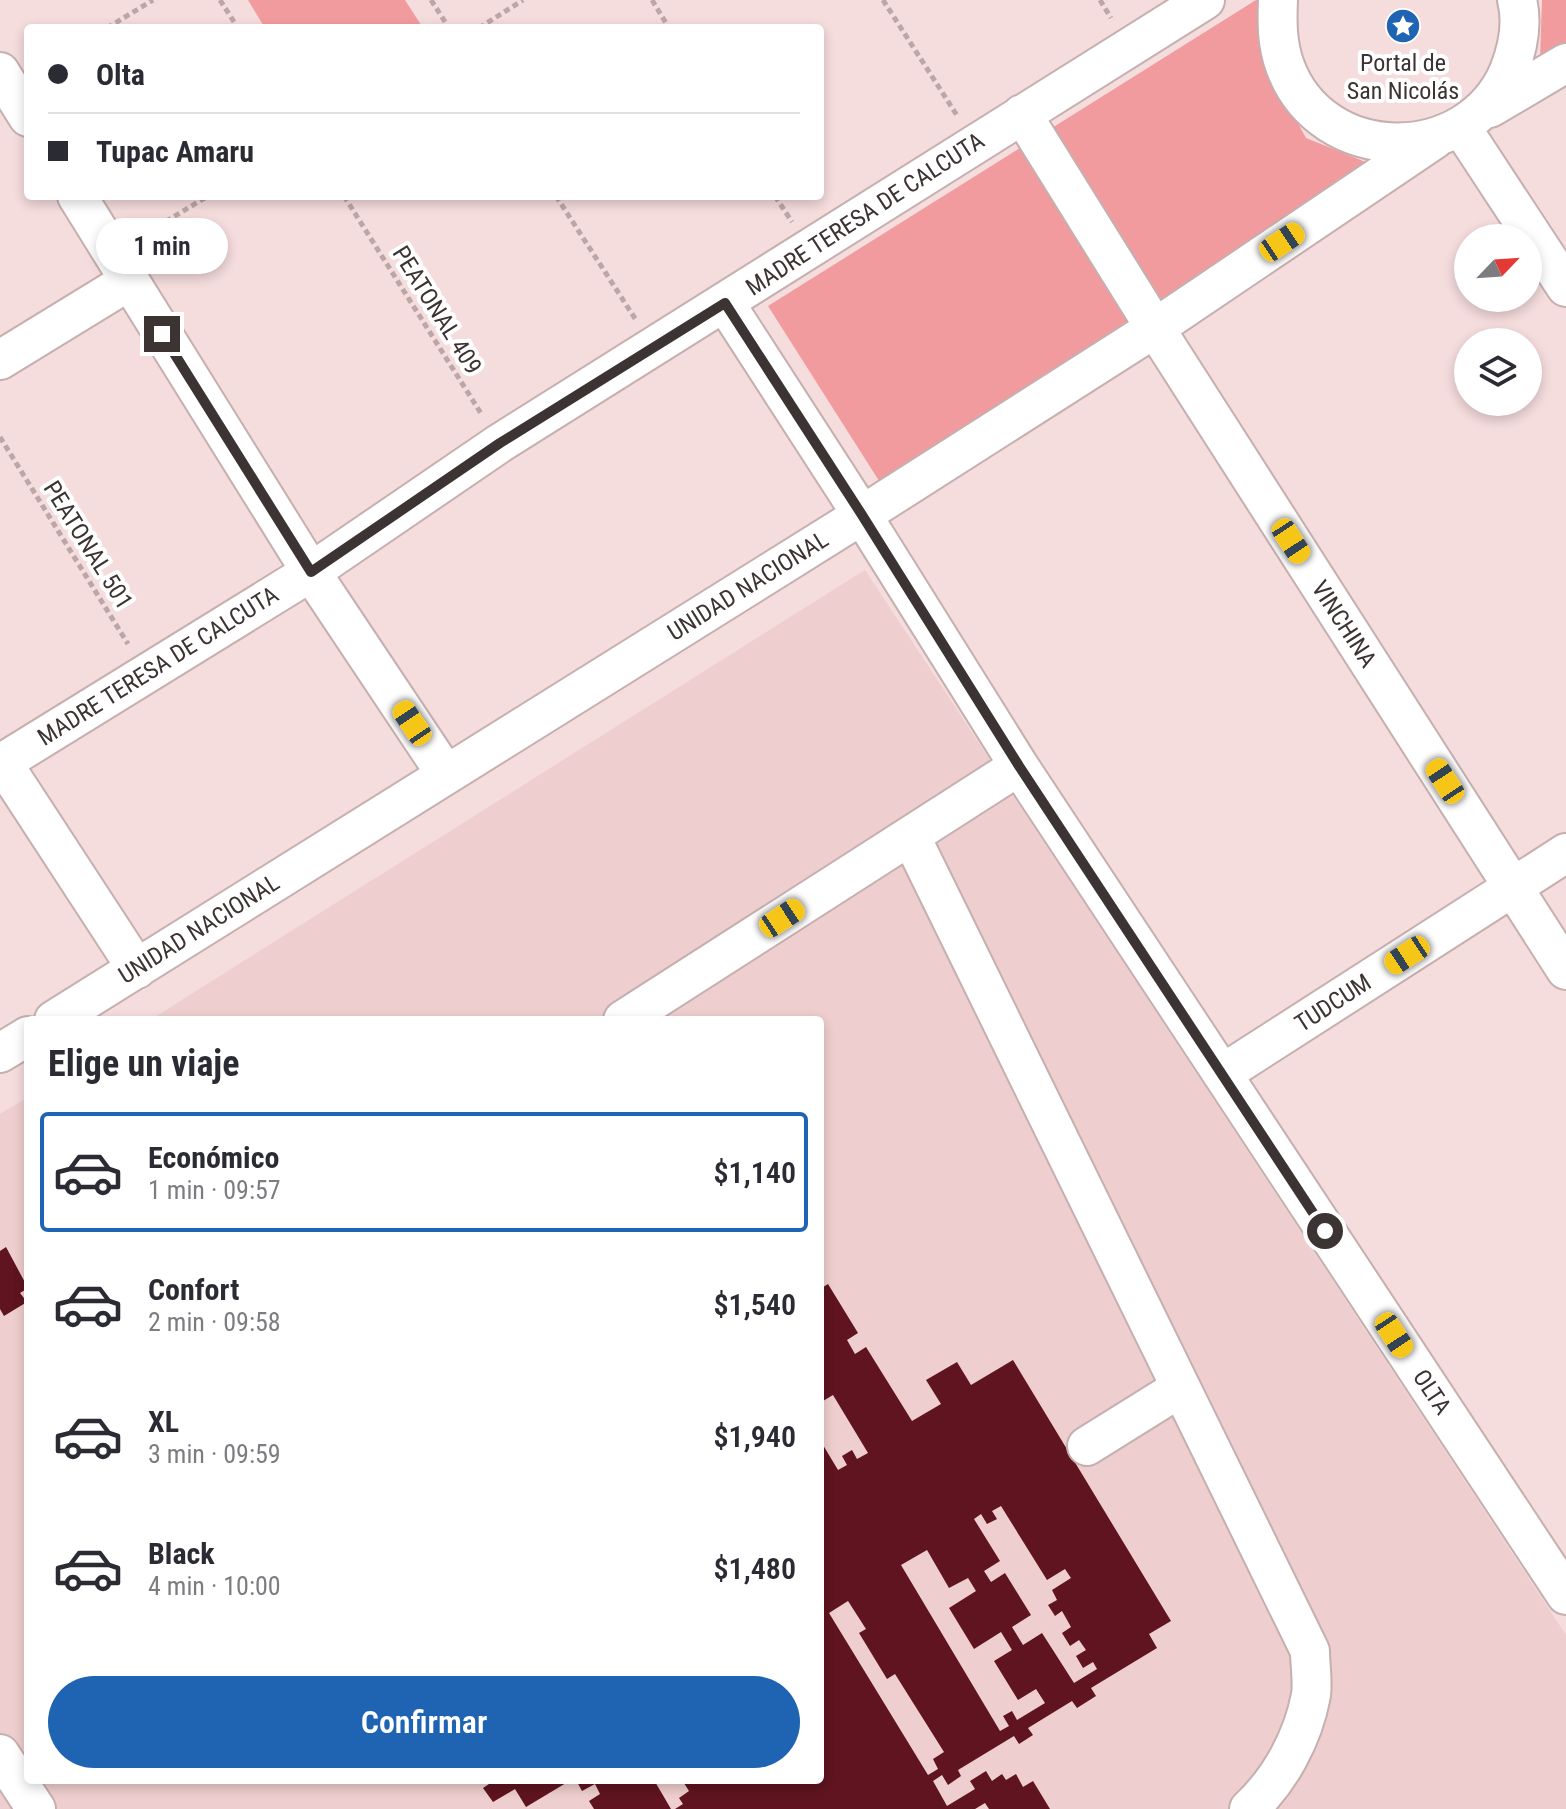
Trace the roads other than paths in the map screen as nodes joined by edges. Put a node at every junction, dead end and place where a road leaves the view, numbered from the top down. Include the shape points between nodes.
1 (1205, 0) edge
2 (1278, 0) edge
3 (1517, 0) edge
4 (1566, 63) edge
5 (0, 72) edge
6 (24, 111) edge
7 (1022, 114) junction
8 (1458, 127) junction
9 (79, 200) edge
10 (121, 267) junction
11 (1566, 287) edge
12 (725, 303) junction
13 (1155, 328) junction
14 (0, 360) edge
15 (862, 515) junction
16 (311, 572) junction
17 (1, 763) edge
18 (1019, 766) junction
19 (445, 773) junction
20 (911, 837) junction
21 (1566, 853) edge
22 (1513, 887) junction
23 (137, 969) junction
24 (1566, 970) edge
25 (61, 1016) edge
26 (629, 1016) edge
27 (24, 1038) edge
28 (0, 1053) edge
29 (1222, 1074) junction
30 (1180, 1388) junction
31 (1087, 1446) dead end
32 (1566, 1595) edge
33 (0, 1754) edge
34 (36, 1809) edge
35 (1249, 1809) edge

1 - 7 street, MADRE TERESA DE CALCUTA
2 - 8 street via 1277,33 1285,68 1304,99 1331,124 1363,139 1399,144
3 - 8 street via 1517,51 1503,86
4 - 8 street, UNIDAD NACIONAL
5 - 6 street
7 - 12 street, MADRE TERESA DE CALCUTA
7 - 13 street, VINCHINA
8 - 11 street
8 - 13 street, UNIDAD NACIONAL
9 - 10 street
10 - 14 street
10 - 16 street
12 - 15 street, OLTA
12 - 16 street, MADRE TERESA DE CALCUTA via 500,443
13 - 15 street, UNIDAD NACIONAL
13 - 22 street, VINCHINA
15 - 18 street, OLTA
15 - 19 street, UNIDAD NACIONAL
16 - 17 street, MADRE TERESA DE CALCUTA
16 - 19 street
17 - 23 street
18 - 20 street
18 - 29 street, OLTA
19 - 23 street, UNIDAD NACIONAL
20 - 26 street
20 - 30 street
21 - 22 street, TUDCUM
22 - 24 street, VINCHINA
22 - 29 street, TUDCUM
23 - 25 street, UNIDAD NACIONAL
27 - 28 street
29 - 32 street, OLTA
30 - 31 street
30 - 35 street via 1310,1651 1311,1694 1292,1750 1268,1791
33 - 34 street

